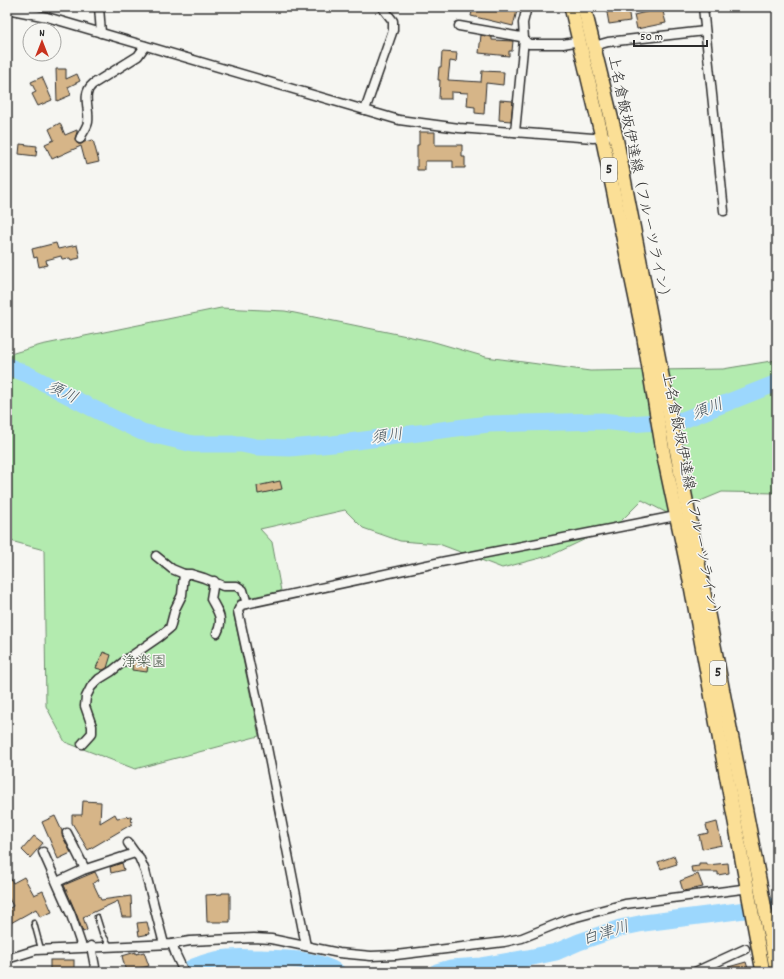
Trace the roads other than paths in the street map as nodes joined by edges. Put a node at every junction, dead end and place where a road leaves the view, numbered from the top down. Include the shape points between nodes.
1 (99, 7) edge
2 (382, 7) edge
3 (527, 7) edge
4 (571, 7) edge
5 (584, 7) edge
6 (703, 7) edge
7 (7, 9) edge
8 (459, 26) dead end
9 (706, 31) junction
10 (101, 33) junction
11 (524, 39) junction
12 (580, 41) junction
13 (145, 46) junction
14 (594, 46) junction
15 (365, 110) junction
16 (515, 132) junction
17 (602, 137) junction
18 (616, 137) junction
19 (80, 139) dead end
20 (724, 211) dead end
21 (648, 333) junction
22 (676, 516) junction
23 (156, 556) dead end
24 (184, 574) junction
25 (214, 581) junction
26 (246, 604) junction
27 (217, 633) dead end
28 (82, 744) dead end
29 (67, 833) dead end
30 (128, 843) dead end
31 (43, 852) dead end
32 (135, 853) junction
33 (85, 869) junction
34 (56, 882) junction
35 (761, 889) junction
36 (748, 892) junction
37 (97, 917) dead end
38 (34, 923) dead end
39 (764, 942) junction
40 (168, 944) junction
41 (91, 946) junction
42 (110, 946) junction
43 (306, 946) junction
44 (82, 947) junction
45 (745, 948) dead end
46 (41, 949) junction
47 (7, 959) edge
48 (96, 972) edge
49 (184, 972) edge
50 (695, 972) edge
51 (763, 972) edge
52 (777, 972) edge

1 - 10 street
2 - 15 street via 393,21 393,30
3 - 11 street via 523,23
4 - 12 main road, 上名倉飯坂伊達線（フルーツライン） / 5
5 - 14 main road, 上名倉飯坂伊達線（フルーツライン） / 5
6 - 9 street
7 - 10 street
8 - 11 street
9 - 14 street via 608,42
9 - 20 street
10 - 13 street
11 - 12 street via 529,44
11 - 16 street
12 - 17 main road, 上名倉飯坂伊達線（フルーツライン） / 5
13 - 15 street
13 - 19 street via 138,56 87,90 88,120
14 - 18 main road, 上名倉飯坂伊達線（フルーツライン） / 5
15 - 16 street via 399,120
16 - 17 street
17 - 18 street
17 - 21 main road, 上名倉飯坂伊達線（フルーツライン） / 5
18 - 21 main road, 上名倉飯坂伊達線（フルーツライン） / 5
21 - 22 main road, 上名倉飯坂伊達線（フルーツライン） / 5 via 664,457
21 - 35 main road, 上名倉飯坂伊達線（フルーツライン） / 5 via 677,454
22 - 26 street via 441,562
22 - 36 main road, 上名倉飯坂伊達線（フルーツライン） / 5
23 - 24 street via 172,569
24 - 25 street
24 - 28 street via 182,595 174,609 170,628 99,678 91,687 85,706 92,733
25 - 26 street via 223,586 236,586 243,590
25 - 27 street via 211,600 221,618
26 - 43 street via 241,605 238,611
29 - 33 street
30 - 32 street
31 - 34 street
32 - 33 street
32 - 40 street via 145,871
33 - 34 street
34 - 44 street
35 - 36 street
35 - 39 main road, 上名倉飯坂伊達線（フルーツライン） / 5
36 - 39 main road, 上名倉飯坂伊達線（フルーツライン） / 5
36 - 43 street via 625,904 569,919 522,938 490,944 371,956
37 - 42 lane
38 - 46 lane
39 - 51 main road, 上名倉飯坂伊達線（フルーツライン） / 5
39 - 52 main road, 上名倉飯坂伊達線（フルーツライン） / 5
40 - 42 street
40 - 43 street via 254,938
40 - 49 street
41 - 42 street
41 - 44 street
41 - 48 street
44 - 46 street
45 - 50 street
46 - 47 street

